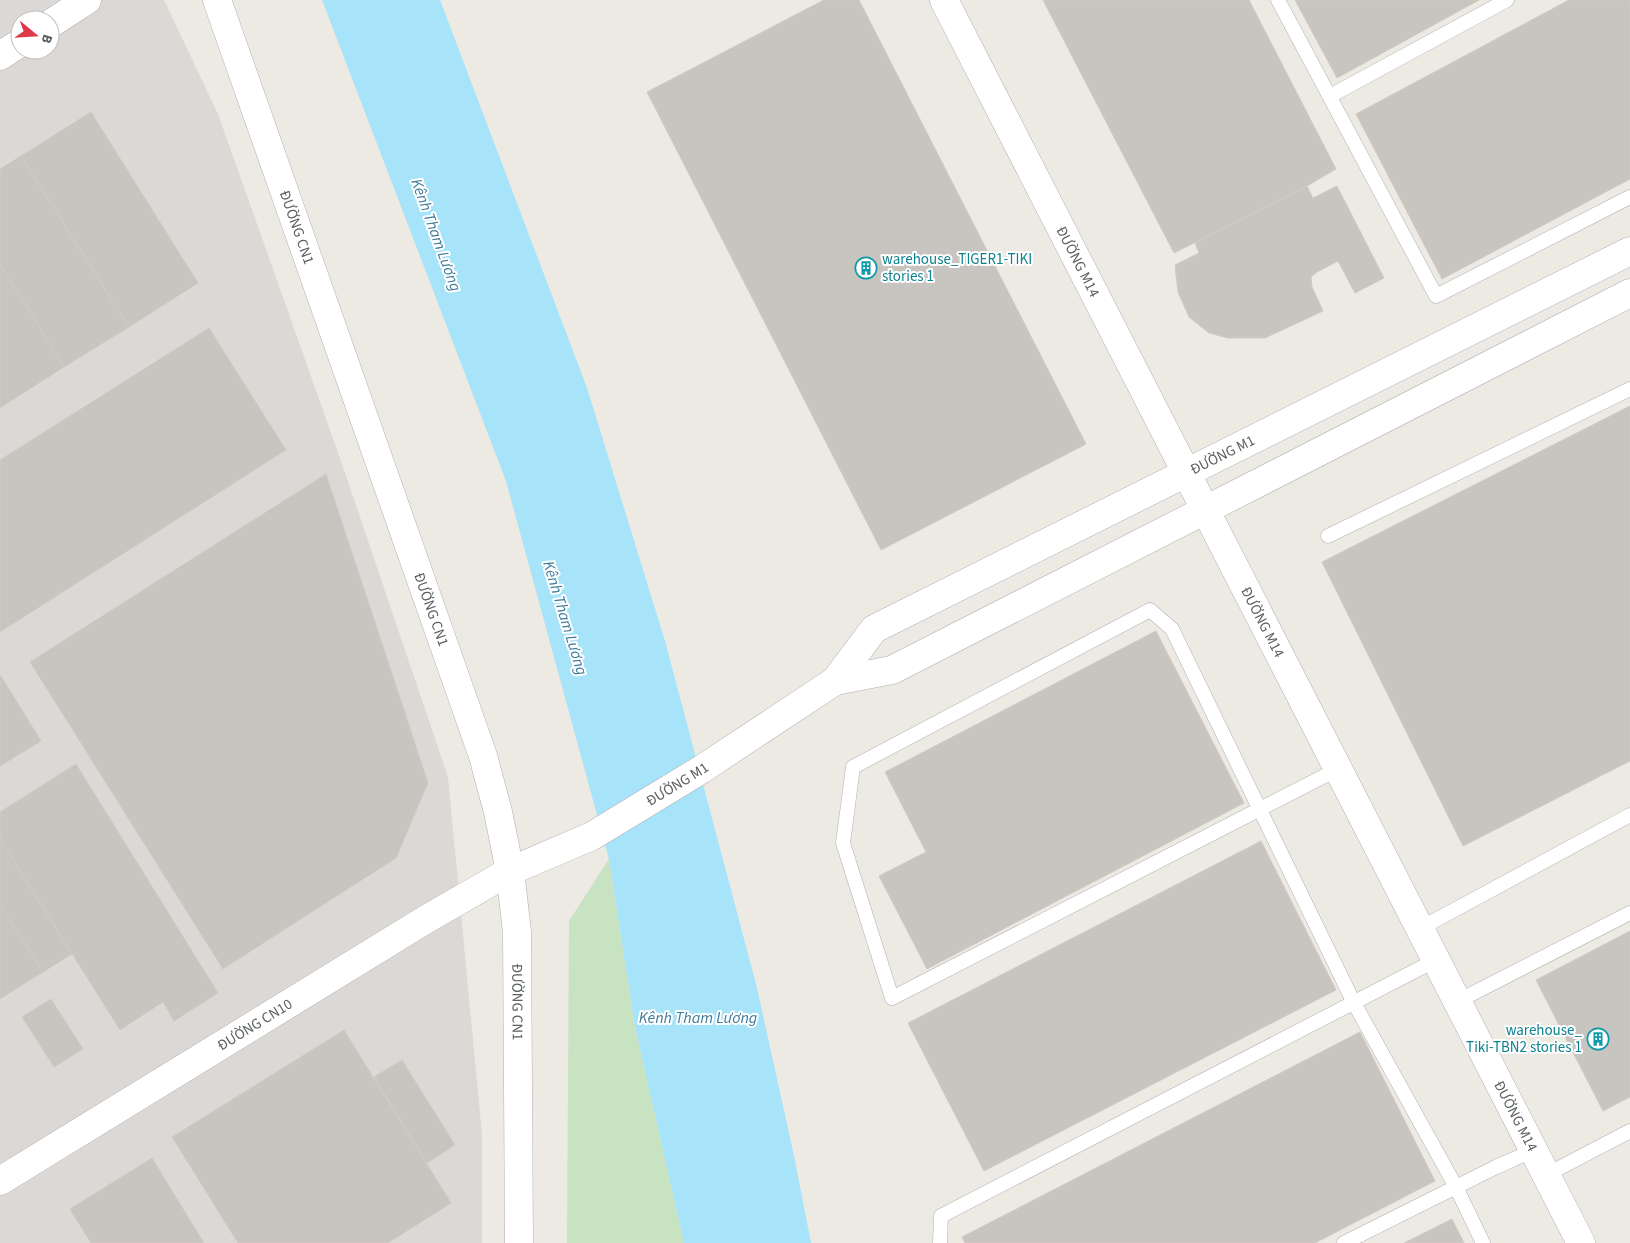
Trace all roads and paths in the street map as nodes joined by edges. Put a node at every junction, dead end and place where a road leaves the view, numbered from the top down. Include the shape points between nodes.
1 (87, 0) edge
2 (217, 0) edge
3 (944, 0) edge
4 (1278, 0) edge
5 (1507, 0) edge
6 (60, 18) edge
7 (1330, 96) junction
8 (1630, 197) edge
9 (1630, 251) edge
10 (1630, 293) edge
11 (1630, 389) edge
12 (1186, 473) junction
13 (1205, 510) junction
14 (1328, 536) dead end
15 (835, 681) junction
16 (1338, 769) junction
17 (1260, 809) junction
18 (1630, 815) edge
19 (510, 871) junction
20 (1630, 913) edge
21 (1419, 929) junction
22 (1436, 960) junction
23 (1458, 1001) junction
24 (1354, 1003) junction
25 (1630, 1131) edge
26 (1534, 1150) junction
27 (1546, 1175) junction
28 (0, 1181) edge
29 (1456, 1187) junction
30 (519, 1243) edge
31 (940, 1243) edge
32 (1344, 1243) edge
33 (1483, 1243) edge
34 (1581, 1243) edge

1 - 6 street
2 - 19 street, ĐƯỜNG CN1 via 483,756
3 - 12 street, ĐƯỜNG M14
4 - 7 lane
5 - 7 lane
7 - 8 lane via 1436,296
9 - 12 street, ĐƯỜNG M1
10 - 13 street, ĐƯỜNG M1
11 - 14 lane
12 - 13 street, ĐƯỜNG M14
12 - 15 street, ĐƯỜNG M1 via 874,629
13 - 15 street, ĐƯỜNG M1 via 892,670
13 - 16 street, ĐƯỜNG M14
15 - 19 street, ĐƯỜNG M1 via 702,769 592,836
16 - 17 lane
16 - 21 street, ĐƯỜNG M14
17 - 17 lane via 892,998 843,843 853,767 1150,610 1172,629
17 - 24 lane
18 - 21 lane
19 - 28 street, ĐƯỜNG CN10
19 - 30 street, ĐƯỜNG CN1 via 517,940
20 - 23 lane
21 - 22 street, ĐƯỜNG M14
22 - 23 street, ĐƯỜNG M14
22 - 24 lane
23 - 26 street, ĐƯỜNG M14
24 - 29 lane
24 - 31 lane via 941,1216
25 - 27 lane
26 - 27 street, ĐƯỜNG M14
26 - 29 lane
27 - 34 street, ĐƯỜNG M14
29 - 32 lane
29 - 33 lane

